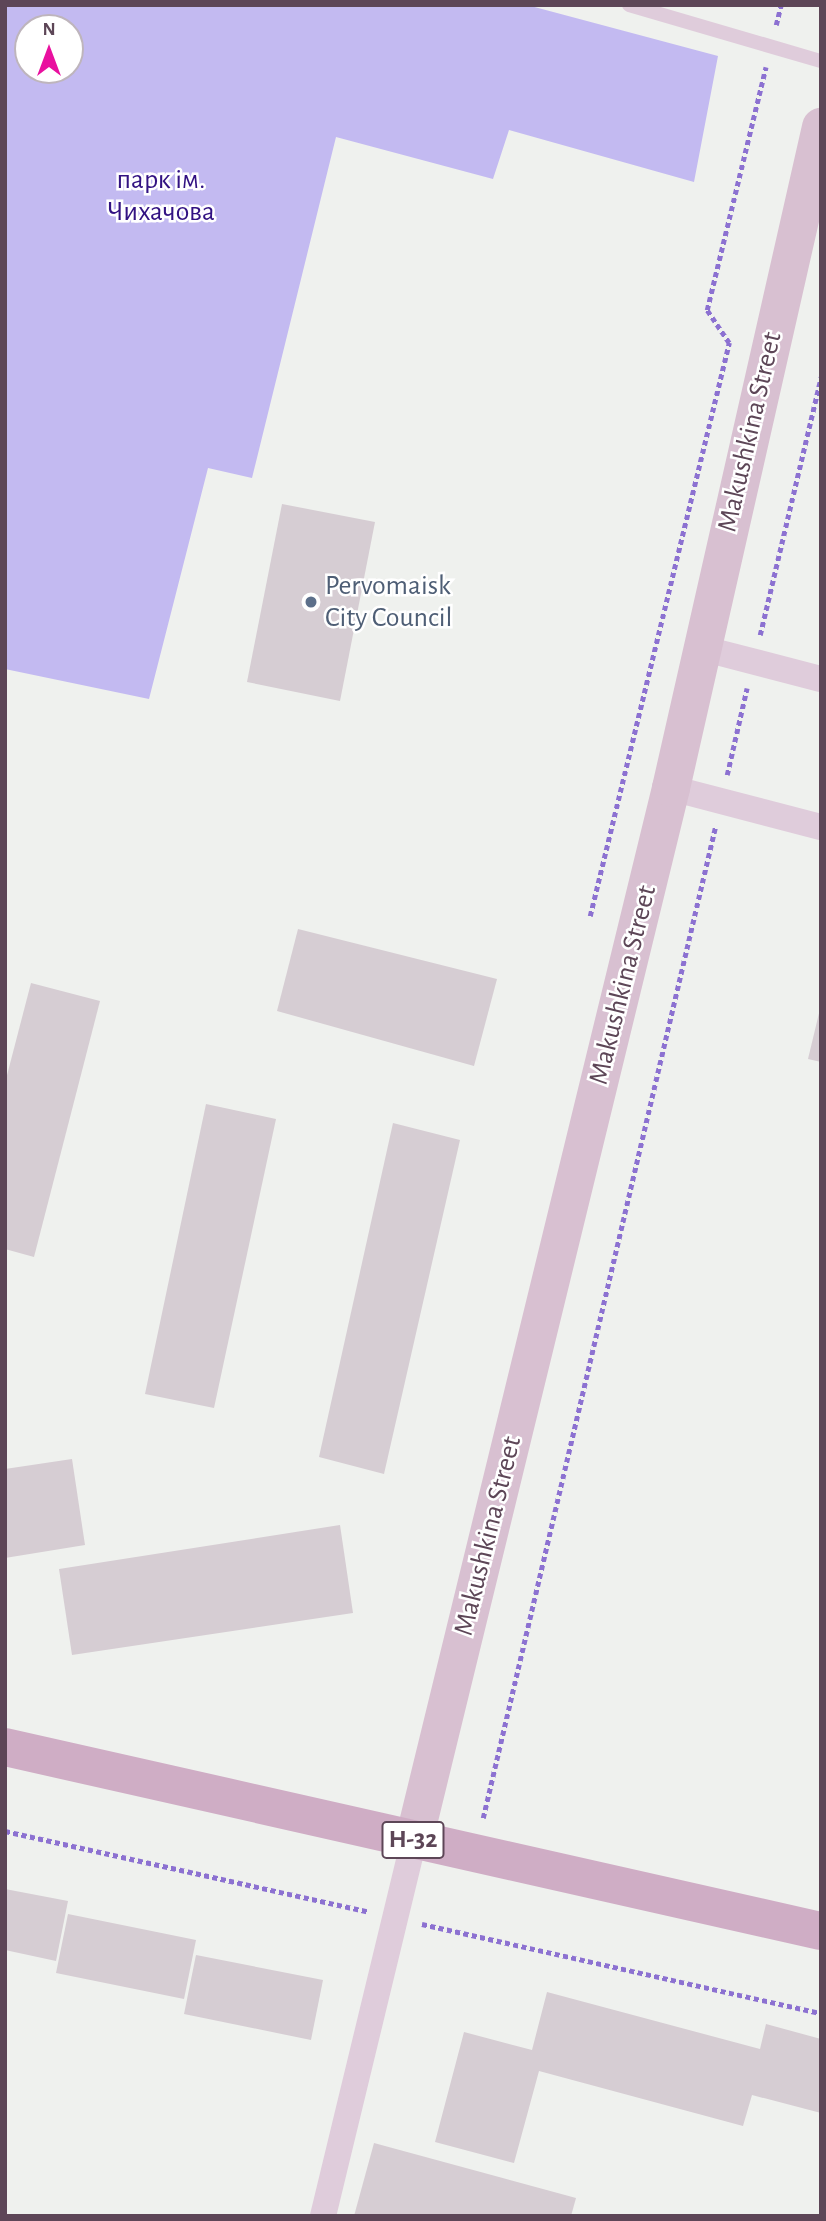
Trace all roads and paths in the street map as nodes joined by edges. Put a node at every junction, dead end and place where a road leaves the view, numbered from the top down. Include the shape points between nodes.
1 (629, 5) edge
2 (780, 5) edge
3 (771, 47) junction
4 (821, 61) edge
5 (821, 127) edge
6 (821, 377) edge
7 (701, 648) junction
8 (754, 662) junction
9 (821, 679) edge
10 (671, 788) junction
11 (722, 801) junction
12 (821, 827) edge
13 (590, 916) dead end
14 (5, 1747) edge
15 (482, 1822) dead end
16 (414, 1840) junction
17 (821, 1931) edge
18 (323, 2216) edge

1 - 3 lane
2 - 3 path
3 - 4 lane
3 - 13 path via 707,310 729,343
5 - 7 street, Makushkina Street
6 - 8 path
7 - 8 street
7 - 10 street, Makushkina Street
8 - 9 street
8 - 11 path
10 - 11 street
10 - 16 street, Makushkina Street
11 - 12 street
11 - 15 path
14 - 16 main road, Н-32
16 - 17 main road, Н-32
16 - 18 street

